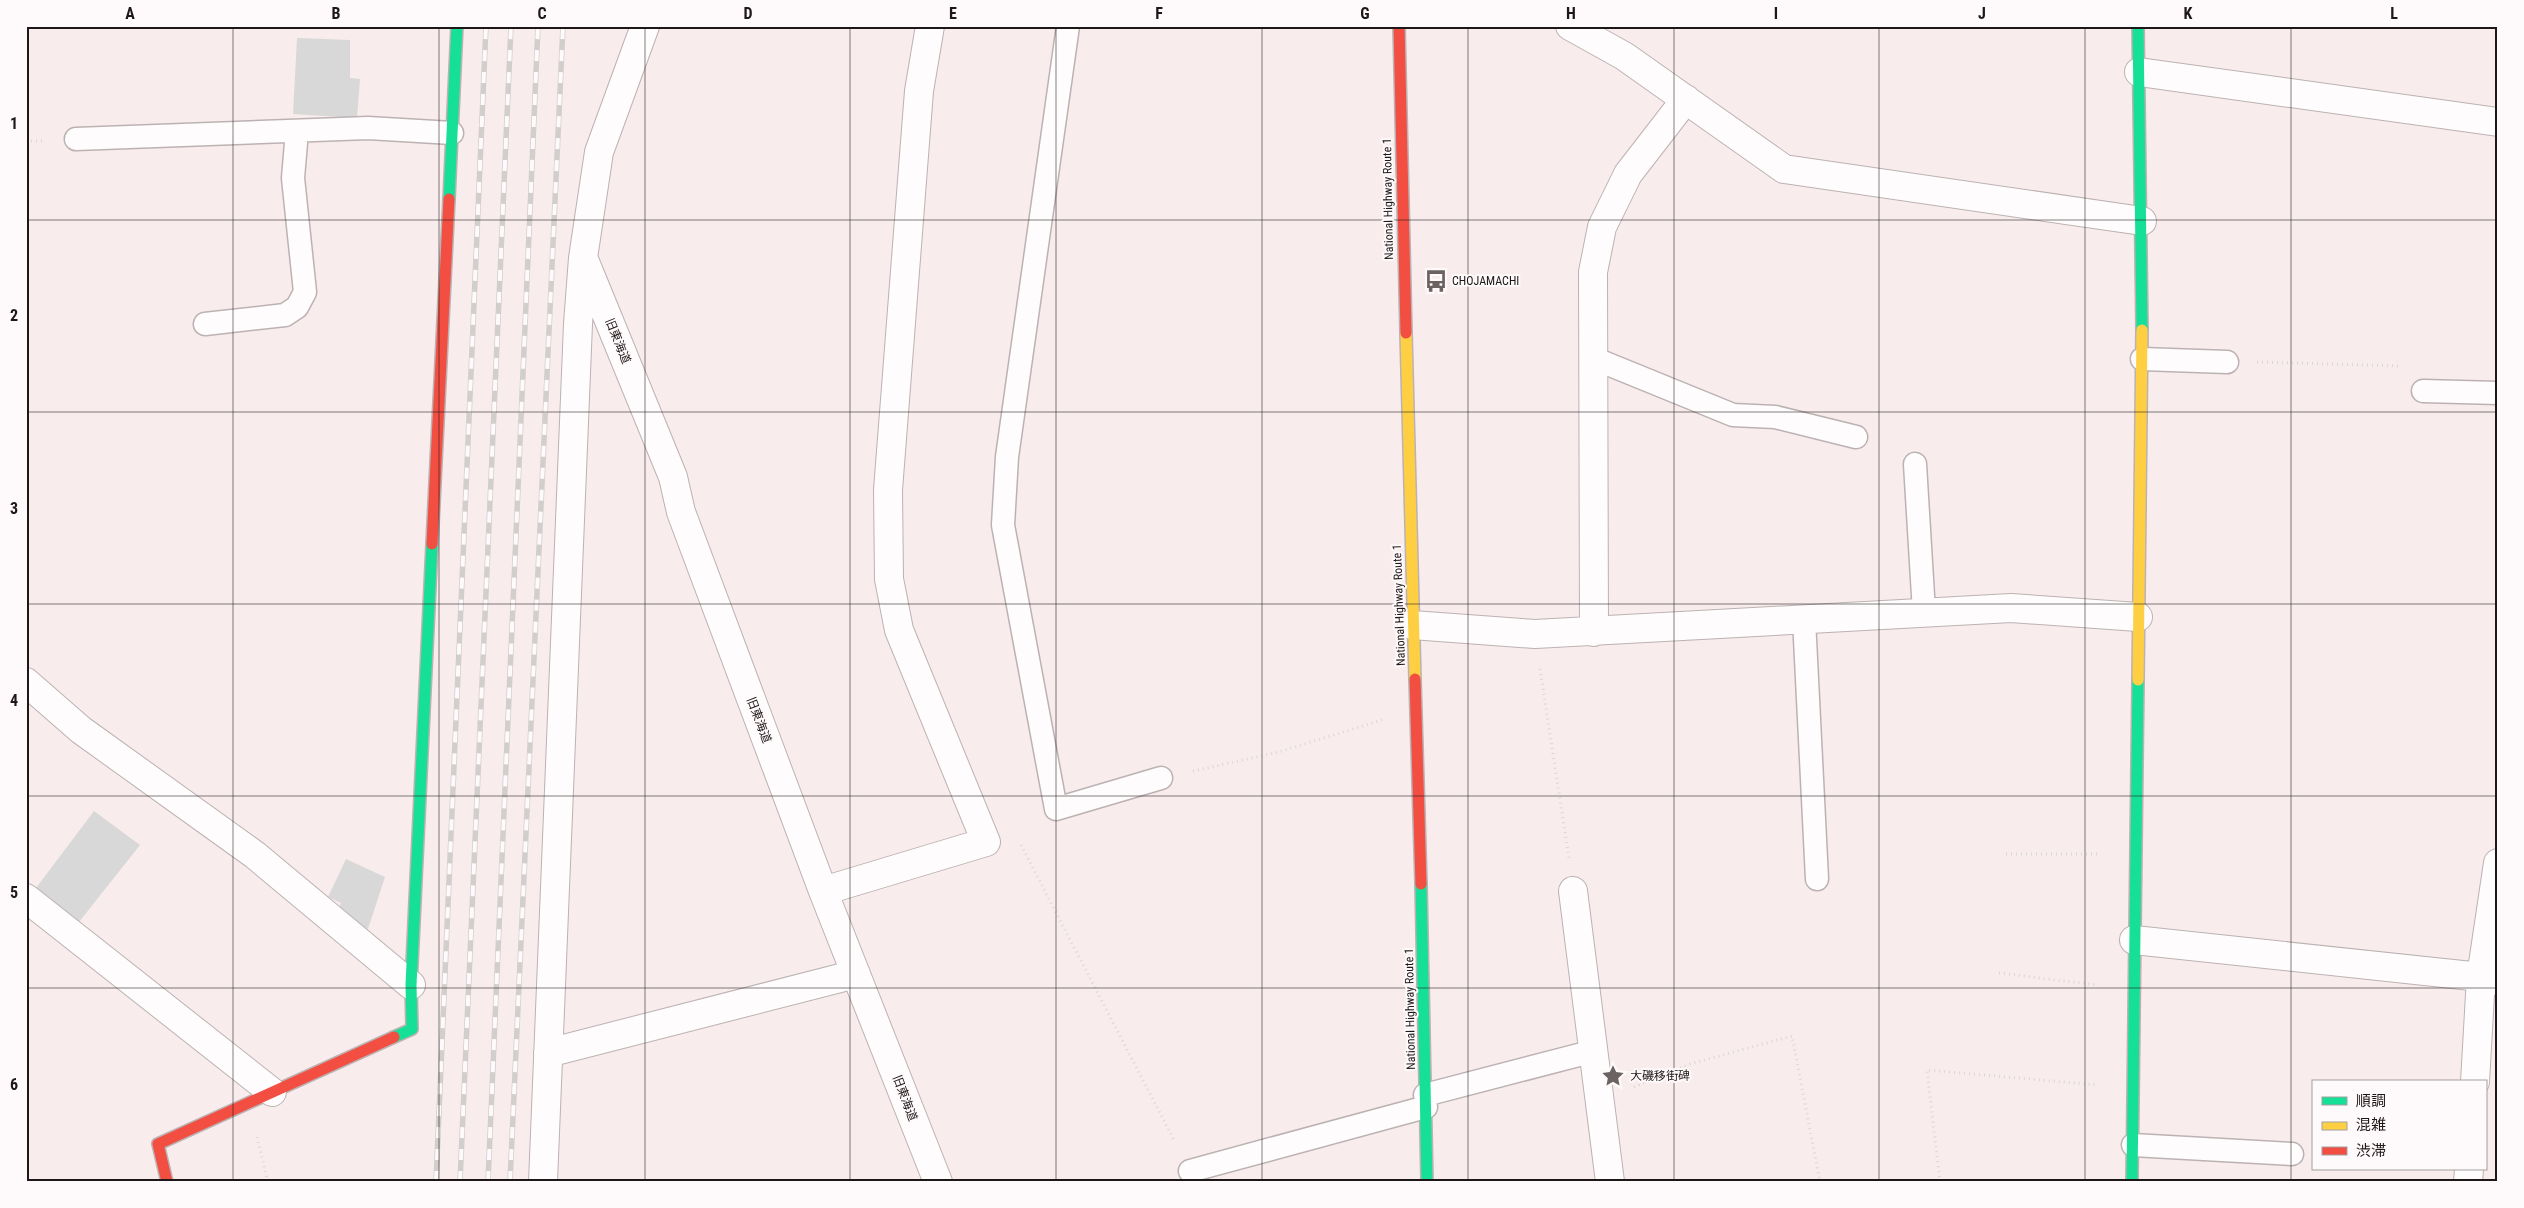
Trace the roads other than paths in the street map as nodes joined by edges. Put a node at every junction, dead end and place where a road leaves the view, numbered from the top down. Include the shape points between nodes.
1 (456, 26) edge
2 (644, 26) edge
3 (930, 26) edge
4 (1068, 26) edge
5 (1399, 26) edge
6 (1570, 26) edge
7 (2138, 26) edge
8 (2139, 72) junction
9 (1686, 100) junction
10 (2498, 122) edge
11 (297, 131) junction
12 (452, 132) junction
13 (76, 139) dead end
14 (2142, 221) junction
15 (583, 258) junction
16 (205, 324) dead end
17 (1593, 358) junction
18 (2142, 359) junction
19 (2227, 362) road end
20 (2423, 391) road end
21 (2498, 393) edge
22 (1856, 437) dead end
23 (1915, 464) dead end
24 (1924, 612) junction
25 (2138, 617) junction
26 (1804, 619) junction
27 (1412, 625) junction
28 (1594, 632) junction
29 (26, 682) edge
30 (1161, 778) road end
31 (2498, 863) edge
32 (1817, 879) dead end
33 (823, 891) junction
34 (1573, 891) road end
35 (26, 898) edge
36 (2134, 940) junction
37 (856, 974) junction
38 (2490, 979) edge
39 (411, 985) junction
40 (1594, 1051) junction
41 (548, 1053) junction
42 (2475, 1080) edge
43 (261, 1097) junction
44 (1426, 1101) junction
45 (2133, 1145) junction
46 (2292, 1154) dead end
47 (1190, 1171) road end
48 (168, 1182) edge
49 (543, 1182) edge
50 (938, 1182) edge
51 (1427, 1182) edge
52 (1610, 1182) edge
53 (2132, 1182) edge

1 - 12 main road
2 - 15 street via 599,152
3 - 33 street via 919,91 888,490 889,579 899,630 986,842
4 - 30 lane via 1007,457 1003,525 1056,809
5 - 27 main road, National Highway Route 1
6 - 9 street via 1624,56
7 - 8 main road
8 - 10 street
8 - 14 main road
9 - 14 street via 1784,170
9 - 17 street via 1628,174 1602,227 1593,272
11 - 12 lane via 368,128
11 - 13 lane
11 - 16 lane via 293,178 306,292 297,307 285,315
12 - 39 main road
14 - 18 main road
15 - 33 street, 旧東海道 via 673,477 681,512
15 - 41 street
17 - 22 lane via 1733,415 1776,417
17 - 28 street
18 - 19 lane
18 - 25 main road
20 - 21 lane
23 - 24 lane
24 - 25 street via 2011,608
24 - 26 street
25 - 36 main road
26 - 28 street
26 - 32 lane
27 - 28 street via 1535,634
27 - 44 main road, National Highway Route 1 via 1417,708
29 - 39 street via 81,730 255,855
31 - 38 street
33 - 37 street, 旧東海道
34 - 40 street
35 - 43 street
36 - 38 street
36 - 45 main road
37 - 41 street
37 - 50 street, 旧東海道
38 - 42 street
39 - 43 main road via 412,1029
40 - 44 lane
40 - 52 street
41 - 49 street
43 - 48 main road via 158,1144
44 - 47 lane
44 - 51 main road, National Highway Route 1
45 - 46 lane
45 - 53 main road

